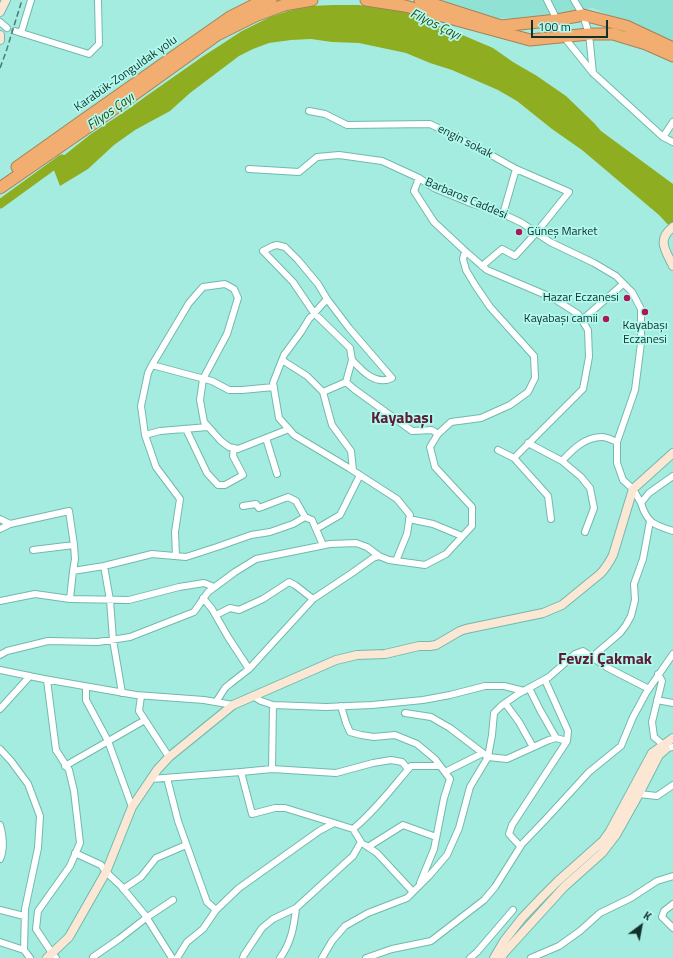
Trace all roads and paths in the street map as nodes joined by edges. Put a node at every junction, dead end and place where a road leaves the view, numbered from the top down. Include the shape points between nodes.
1 (6, 0) edge
2 (31, 0) edge
3 (98, 0) edge
4 (271, 0) edge
5 (312, 0) edge
6 (366, 0) edge
7 (420, 0) edge
8 (547, 0) edge
9 (574, 0) edge
10 (0, 12) edge
11 (583, 15) junction
12 (557, 20) junction
13 (0, 22) edge
14 (7, 28) dead end
15 (589, 34) junction
16 (0, 35) edge
17 (564, 37) junction
18 (0, 40) edge
19 (673, 48) edge
20 (673, 56) edge
21 (593, 73) junction
22 (309, 111) dead end
23 (673, 122) edge
24 (663, 137) junction
25 (673, 142) edge
26 (249, 169) dead end
27 (516, 169) junction
28 (419, 178) junction
29 (0, 179) edge
30 (0, 188) edge
31 (503, 214) junction
32 (670, 229) edge
33 (536, 233) junction
34 (465, 251) junction
35 (482, 266) junction
36 (673, 266) edge
37 (623, 284) junction
38 (327, 299) junction
39 (314, 313) junction
40 (582, 320) junction
41 (359, 340) junction
42 (350, 348) junction
43 (282, 360) junction
44 (352, 360) junction
45 (152, 365) junction
46 (203, 379) junction
47 (346, 382) junction
48 (274, 387) junction
49 (323, 392) junction
50 (208, 427) junction
51 (186, 428) junction
52 (288, 429) junction
53 (438, 434) junction
54 (145, 435) junction
55 (266, 438) junction
56 (617, 442) junction
57 (528, 444) junction
58 (234, 448) junction
59 (498, 450) dead end
60 (673, 453) edge
61 (514, 458) junction
62 (562, 461) junction
63 (353, 470) junction
64 (277, 474) dead end
65 (360, 475) junction
66 (673, 476) edge
67 (633, 489) junction
68 (641, 503) junction
69 (243, 506) dead end
70 (305, 517) junction
71 (0, 519) edge
72 (409, 519) junction
73 (552, 519) dead end
74 (650, 521) junction
75 (10, 524) junction
76 (0, 528) edge
77 (316, 529) junction
78 (673, 530) edge
79 (585, 532) dead end
80 (462, 536) junction
81 (74, 545) junction
82 (323, 545) junction
83 (33, 550) dead end
84 (176, 556) junction
85 (379, 556) junction
86 (396, 561) junction
87 (104, 566) junction
88 (73, 571) junction
89 (214, 588) junction
90 (203, 598) junction
91 (70, 599) junction
92 (313, 599) junction
93 (110, 600) junction
94 (0, 602) edge
95 (216, 615) junction
96 (113, 640) junction
97 (673, 654) edge
98 (0, 655) edge
99 (592, 657) junction
100 (249, 669) junction
101 (0, 670) edge
102 (658, 674) junction
103 (30, 676) junction
104 (47, 680) junction
105 (545, 680) junction
106 (86, 687) junction
107 (527, 689) junction
108 (648, 689) junction
109 (122, 693) junction
110 (141, 696) junction
111 (253, 696) junction
112 (657, 700) junction
113 (216, 702) junction
114 (505, 703) junction
115 (673, 703) edge
116 (233, 705) junction
117 (273, 705) junction
118 (341, 706) junction
119 (0, 709) edge
120 (405, 713) dead end
121 (145, 720) junction
122 (556, 738) junction
123 (673, 738) edge
124 (108, 741) junction
125 (567, 741) junction
126 (669, 746) edge
127 (533, 747) junction
128 (0, 749) edge
129 (485, 755) junction
130 (169, 757) junction
131 (66, 766) junction
132 (440, 766) junction
133 (272, 769) junction
134 (408, 769) junction
135 (241, 772) junction
136 (445, 772) junction
137 (167, 778) junction
138 (151, 779) junction
139 (673, 785) edge
140 (639, 794) junction
141 (132, 807) junction
142 (334, 823) junction
143 (0, 825) edge
144 (353, 829) junction
145 (436, 837) junction
146 (361, 842) junction
147 (186, 845) junction
148 (520, 846) junction
149 (368, 847) junction
150 (75, 853) junction
151 (0, 858) edge
152 (106, 872) junction
153 (673, 876) edge
154 (419, 886) junction
155 (123, 889) junction
156 (413, 892) junction
157 (173, 900) dead end
158 (673, 904) edge
159 (296, 908) junction
160 (0, 910) edge
161 (216, 910) junction
162 (513, 910) dead end
163 (24, 916) junction
164 (146, 918) junction
165 (673, 928) edge
166 (0, 942) edge
167 (24, 950) junction
168 (52, 956) edge
169 (30, 958) edge
170 (94, 958) edge
171 (172, 958) edge
172 (177, 958) edge
173 (243, 958) edge
174 (280, 958) edge
175 (322, 958) edge
176 (366, 958) edge
177 (470, 958) edge
178 (494, 958) edge
179 (501, 958) edge
180 (531, 958) edge

1 - 10 street
2 - 3 street via 18,32 89,54 99,44
4 - 29 highway, Karabük-Zonguldak yolu via 230,17
5 - 30 highway, Karabük-Zonguldak yolu via 284,5 217,35
6 - 17 highway via 405,6 530,40
7 - 12 highway via 501,26
8 - 12 street
9 - 11 street
11 - 12 highway
11 - 15 street
11 - 19 highway via 626,26
12 - 17 street
13 - 14 street
15 - 17 highway
15 - 20 highway via 613,34
15 - 21 street
16 - 18 street
17 - 21 street
21 - 24 street
22 - 27 street, engin sokak via 325,114 347,126 430,124
23 - 24 street
24 - 25 street
26 - 28 street, Barbaros Caddesi via 299,172 317,157 339,154 382,161
27 - 31 street
27 - 33 street, engin sokak via 569,192
28 - 31 street, Barbaros Caddesi via 434,188
28 - 34 street via 414,191 434,222
31 - 33 street, Barbaros Caddesi
32 - 36 street via 663,243
33 - 35 street via 516,256 502,248
33 - 37 street, Barbaros Caddesi via 594,263 616,276
34 - 35 street
34 - 53 street via 463,260 475,285 490,307 534,356 535,378 528,392 510,405 481,418 451,422
35 - 40 street via 553,298 578,314
37 - 40 street
37 - 56 street, Barbaros Caddesi via 632,292 641,309 641,343 635,390
38 - 39 street
38 - 39 street via 318,284 285,247 277,245 263,251 293,282
38 - 41 street
39 - 42 street
39 - 43 street
40 - 57 street via 588,330 589,356 583,389
41 - 42 street
41 - 44 street via 392,378 385,381 374,378
42 - 44 street
43 - 48 street via 273,383
43 - 49 street via 306,376
44 - 47 street
45 - 46 street
45 - 46 street via 189,303 203,287 225,284 234,289 238,298 227,334
45 - 54 street via 141,406
46 - 48 street via 228,390
46 - 50 street via 200,400 204,422
47 - 49 street
47 - 53 street via 412,431 432,430
48 - 52 street via 279,418
49 - 63 street via 332,425 351,451
50 - 51 street
50 - 58 street via 229,447
51 - 54 street
51 - 58 street via 207,473 218,485 225,485 243,475 233,456
52 - 55 street
52 - 63 street
53 - 80 street via 430,447 435,467 472,507 472,526
54 - 84 street via 156,467 180,499 175,532
55 - 58 street via 238,449
55 - 64 street
56 - 62 street via 603,437 590,438 576,446
56 - 67 street, Barbaros Caddesi via 618,463 623,480
57 - 61 street
57 - 62 street
59 - 61 street
60 - 67 street
61 - 73 street via 548,496
62 - 79 street via 590,488 594,508
63 - 65 street
65 - 72 street via 397,499 410,515
65 - 77 street via 340,515
66 - 68 street via 649,493
67 - 68 street, Barbaros Caddesi
67 - 111 street via 609,563 600,574 558,607 543,614 460,631 436,645 336,660
68 - 74 street, Barbaros Caddesi
69 - 70 street via 256,504 259,508 288,497 296,501
70 - 77 street via 312,520
70 - 84 street via 270,532 251,535 186,557
71 - 75 street
72 - 80 street via 433,524
72 - 86 street via 407,534
74 - 78 street
74 - 99 street via 634,584 635,600 631,616 620,633
75 - 76 street
75 - 81 street via 69,511
77 - 82 street
80 - 86 street via 446,554 425,565
81 - 83 street
81 - 88 street
82 - 85 street via 356,543 368,547
82 - 89 street via 256,558
84 - 87 street via 152,554
85 - 86 street
85 - 92 street
87 - 88 street
87 - 93 street
88 - 91 street
89 - 90 street
89 - 93 street via 204,583 129,600
90 - 95 street
90 - 96 street via 194,612 130,637
91 - 93 street
91 - 94 street via 35,594
92 - 95 street via 289,582 263,599 239,610 230,608
92 - 100 street
93 - 96 street
95 - 100 street
96 - 98 street via 48,641
96 - 109 street
97 - 102 street
99 - 105 street via 583,651 575,654
99 - 108 street
100 - 113 street via 225,688
101 - 103 street
102 - 108 street
102 - 112 street via 662,681
103 - 104 street
103 - 119 street
104 - 106 street
104 - 131 street via 56,750
105 - 107 street
105 - 125 street via 568,731
106 - 109 street
106 - 124 street via 86,700
107 - 114 street
107 - 118 street via 485,686 423,700
107 - 122 street
108 - 148 street via 632,717 621,746 589,772
109 - 110 street
110 - 113 street
110 - 121 street via 139,711
111 - 116 street
111 - 117 street
112 - 115 street
112 - 126 street via 652,722 654,736
113 - 116 street
114 - 127 street
114 - 129 street via 494,713 492,735
116 - 130 street
117 - 118 street
117 - 133 street
118 - 132 street via 350,732 374,737 394,735 417,744
120 - 129 street via 431,717
121 - 124 street
121 - 130 street
122 - 125 street
122 - 127 street
123 - 126 street
124 - 131 street
124 - 141 street
125 - 148 street via 512,825 509,834
126 - 140 street via 659,754
126 - 178 street via 652,753 603,841 542,896 504,941
127 - 129 street via 507,759
128 - 163 street via 28,784 40,816 38,848
129 - 136 street
129 - 154 street via 470,787 459,828 447,854
130 - 138 street
131 - 150 street via 74,791 80,843
132 - 134 street via 411,766
132 - 136 street
133 - 134 street via 336,774 391,760 402,762
133 - 135 street
134 - 144 street via 378,805
135 - 137 street
135 - 142 street via 252,814 286,808
136 - 145 street via 450,779
137 - 138 street
137 - 147 street
138 - 141 street
139 - 140 street via 657,796
140 - 179 street via 616,835 602,853 564,887
141 - 152 street
142 - 144 street
142 - 161 street via 239,888
143 - 151 street via 3,836
144 - 146 street
145 - 149 street via 403,825
145 - 154 street via 434,849
146 - 149 street
146 - 159 street via 353,856
147 - 155 street via 156,858 141,877
147 - 161 street via 206,902
148 - 176 street via 484,900 431,941 392,949
149 - 156 street via 377,853
150 - 152 street via 101,865
150 - 168 street via 70,866 38,911 36,930
152 - 155 street
152 - 168 street via 69,937
153 - 180 street via 657,881 631,898 600,913 559,946
154 - 156 street
155 - 164 street
156 - 175 street via 407,898 368,913 345,926
157 - 164 street
158 - 165 street via 664,911 662,917
159 - 173 street via 273,919 262,928
159 - 174 street via 294,926
160 - 163 street
161 - 172 street via 203,929 187,942
162 - 177 street
163 - 167 street
164 - 170 street
164 - 171 street
166 - 167 street
167 - 169 street

